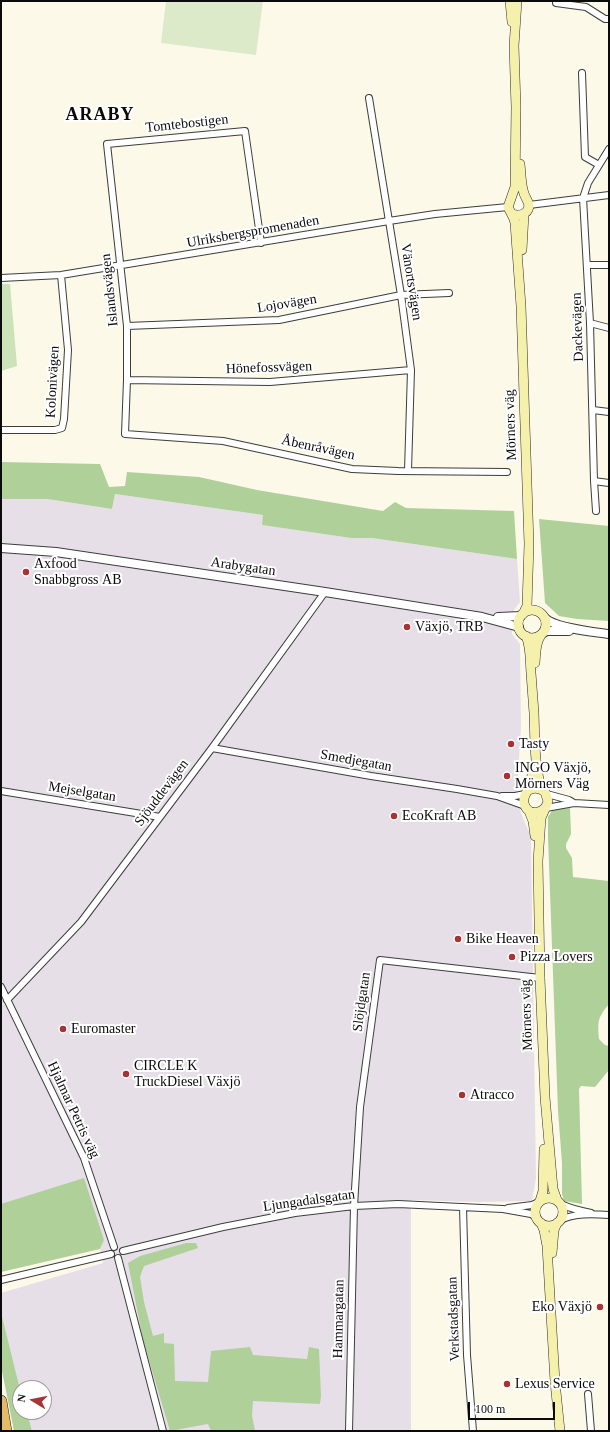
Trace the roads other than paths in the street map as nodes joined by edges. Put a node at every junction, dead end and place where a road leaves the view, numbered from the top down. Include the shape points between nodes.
1 (510, 1) edge
2 (517, 1) edge
3 (556, 1) edge
4 (609, 20) edge
5 (514, 46) junction
6 (582, 73) dead end
7 (369, 98) dead end
8 (516, 107) junction
9 (107, 144) joint
10 (609, 149) edge
11 (598, 165) junction
12 (609, 195) edge
13 (512, 198) junction
14 (583, 198) junction
15 (527, 201) junction
16 (510, 210) junction
17 (524, 214) junction
18 (389, 221) junction
19 (261, 243) junction
20 (587, 265) junction
21 (609, 265) edge
22 (120, 266) junction
23 (61, 275) junction
24 (1, 278) edge
25 (449, 293) dead end
26 (401, 295) junction
27 (521, 306) junction
28 (590, 322) junction
29 (127, 326) junction
30 (609, 328) edge
31 (411, 370) junction
32 (127, 380) junction
33 (593, 410) junction
34 (609, 412) edge
35 (1, 430) edge
36 (125, 434) joint
37 (408, 471) junction
38 (507, 472) dead end
39 (594, 481) junction
40 (609, 483) edge
41 (596, 511) dead end
42 (529, 544) junction
43 (1, 548) edge
44 (326, 592) junction
45 (522, 615) junction
46 (541, 615) junction
47 (482, 617) junction
48 (519, 627) junction
49 (586, 631) junction
50 (542, 634) junction
51 (609, 634) edge
52 (526, 636) junction
53 (534, 705) junction
54 (535, 746) junction
55 (212, 748) junction
56 (1, 791) edge
57 (544, 792) junction
58 (526, 793) junction
59 (497, 796) junction
60 (574, 803) junction
61 (609, 805) edge
62 (527, 808) junction
63 (545, 808) junction
64 (160, 817) junction
65 (538, 861) junction
66 (540, 978) junction
67 (1, 987) edge
68 (7, 1000) junction
69 (545, 1096) junction
70 (539, 1201) junction
71 (557, 1201) junction
72 (354, 1206) junction
73 (463, 1207) junction
74 (503, 1209) junction
75 (598, 1214) junction
76 (609, 1215) edge
77 (538, 1220) junction
78 (558, 1222) junction
79 (114, 1247) junction
80 (123, 1251) junction
81 (110, 1254) junction
82 (118, 1258) junction
83 (1, 1280) edge
84 (551, 1305) junction
85 (588, 1394) dead end
86 (1, 1401) edge
87 (6, 1431) edge
88 (163, 1431) edge
89 (349, 1431) edge
90 (473, 1431) edge
91 (560, 1431) edge
92 (591, 1431) edge

1 - 5 main road
2 - 5 main road
3 - 4 street via 586,6
5 - 8 main road
6 - 11 street via 585,158
7 - 18 street, Vänortsvägen
8 - 13 main road via 515,187
8 - 15 main road via 522,187
9 - 19 street, Tomtebostigen via 245,131
9 - 22 street, Islandsvägen
10 - 11 street, Dackevägen
11 - 14 street, Dackevägen
12 - 14 street
13 - 15 main road via 518,195
13 - 16 main road via 509,202
14 - 15 street
14 - 20 street, Dackevägen
15 - 17 main road via 528,209
16 - 17 main road via 518,216
16 - 18 street, Ulriksbergspromenaden via 435,214
16 - 27 main road, Mörners väg via 515,223
17 - 27 main road, Mörners väg
18 - 19 street, Ulriksbergspromenaden
18 - 26 street, Vänortsvägen
19 - 22 street, Ulriksbergspromenaden
20 - 21 street
20 - 28 street, Dackevägen
22 - 23 street, Ulriksbergspromenaden
22 - 29 street, Islandsvägen
23 - 24 street, Ulriksbergspromenaden
23 - 35 street, Kolonivägen via 68,350 62,428
25 - 26 street, Lojovägen
26 - 29 street, Lojovägen via 279,320
26 - 31 street, Vänortsvägen
27 - 42 main road, Mörners väg
28 - 30 street
28 - 33 street, Dackevägen
29 - 32 street, Islandsvägen
31 - 32 street, Hönefossvägen via 270,382
31 - 37 street, Vänortsvägen
32 - 36 street, Islandsvägen
33 - 34 street
33 - 39 street, Dackevägen
36 - 37 street, Åbenråvägen via 224,441 352,469
37 - 38 street, Åbenråvägen
39 - 40 street
39 - 41 street, Dackevägen
42 - 45 main road, Mörners väg via 528,602 527,609
42 - 46 main road, Mörners väg via 535,604
43 - 44 street, Arabygatan via 56,552
44 - 47 street, Arabygatan
44 - 55 street, Sjöuddevägen
45 - 46 main road via 532,610
45 - 47 street, Arabygatan via 511,618
45 - 48 main road
46 - 49 street via 554,624
46 - 50 main road via 546,626
47 - 48 street, Arabygatan
48 - 52 main road
49 - 50 street via 552,630
49 - 51 street
50 - 52 main road via 532,638
50 - 53 main road via 536,645
52 - 53 main road
53 - 54 main road
54 - 57 main road via 538,775
54 - 58 main road via 531,780
55 - 59 street, Smedjegatan
55 - 64 street, Sjöuddevägen
56 - 64 street, Mejselgatan
57 - 58 main road via 535,788
57 - 60 street
57 - 63 main road via 548,801
58 - 59 street, Smedjegatan
58 - 62 main road via 524,800
59 - 62 street, Smedjegatan
60 - 61 street
60 - 63 street
62 - 63 main road via 536,813
62 - 65 main road, Mörners väg via 534,826
63 - 65 main road, Mörners väg via 541,818
64 - 68 street, Sjöuddevägen via 81,922
65 - 66 main road, Mörners väg
66 - 69 main road, Mörners väg
66 - 72 street, Slöjdgatan via 380,960 360,1106
67 - 68 street, Hjalmar Petris väg
68 - 79 street, Hjalmar Petris väg via 84,1158
69 - 70 main road, Mörners väg via 544,1179
69 - 71 main road, Mörners väg via 553,1189
70 - 71 main road via 548,1198
70 - 74 street, Ljungadalsgatan via 532,1205
70 - 77 main road via 535,1212
71 - 75 street via 570,1209
71 - 78 main road via 563,1212
72 - 73 street, Ljungadalsgatan via 398,1204
72 - 80 street, Ljungadalsgatan via 295,1213 223,1227
72 - 89 street, Hammargatan
73 - 74 street, Ljungadalsgatan
73 - 90 street, Verkstadsgatan via 467,1355
74 - 77 street, Ljungadalsgatan via 531,1214
75 - 76 street
75 - 78 street via 564,1218
77 - 78 main road via 549,1226
77 - 84 main road via 544,1230 547,1246
78 - 84 main road via 553,1237
79 - 80 street via 120,1247
79 - 81 street
80 - 82 street
81 - 82 street via 113,1258
81 - 83 street
82 - 88 street
84 - 91 main road
85 - 92 street
86 - 87 highway

